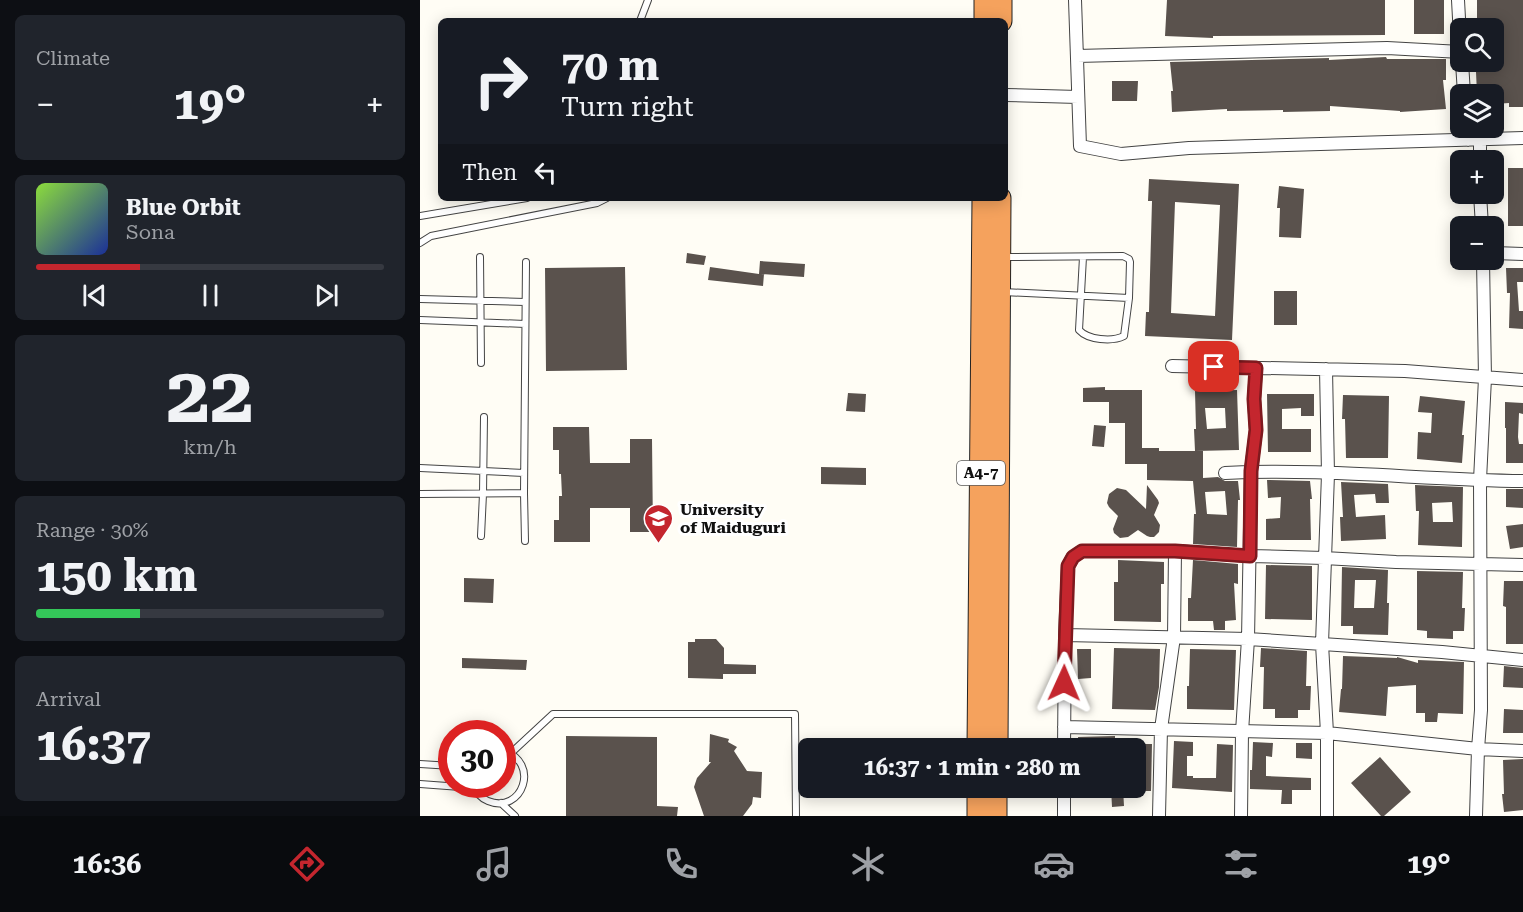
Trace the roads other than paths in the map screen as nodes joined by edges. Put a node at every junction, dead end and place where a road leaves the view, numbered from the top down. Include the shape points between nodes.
1 (648, 0) edge
2 (985, 0) edge
3 (1001, 0) edge
4 (1076, 0) edge
5 (1458, 0) edge
6 (641, 18) edge
7 (985, 18) edge
8 (1001, 18) edge
9 (1459, 18) edge
10 (1450, 53) edge
11 (1077, 56) junction
12 (1008, 95) edge
13 (1078, 97) junction
14 (1450, 136) edge
15 (1504, 137) edge
16 (1523, 138) edge
17 (509, 201) edge
18 (601, 201) edge
19 (983, 201) edge
20 (1000, 201) edge
21 (420, 216) edge
22 (420, 243) edge
23 (1504, 253) edge
24 (1523, 254) edge
25 (480, 257) dead end
26 (1000, 257) junction
27 (1083, 257) junction
28 (526, 262) dead end
29 (1483, 270) edge
30 (999, 292) junction
31 (1080, 295) junction
32 (1129, 298) junction
33 (420, 299) edge
34 (480, 300) junction
35 (525, 302) junction
36 (420, 321) edge
37 (480, 322) junction
38 (525, 324) junction
39 (481, 363) dead end
40 (1172, 366) dead end
41 (1256, 368) junction
42 (1326, 369) junction
43 (1485, 378) junction
44 (1523, 380) edge
45 (484, 417) dead end
46 (420, 468) edge
47 (482, 471) junction
48 (1251, 471) junction
49 (1225, 473) dead end
50 (524, 474) junction
51 (1328, 474) junction
52 (1480, 480) junction
53 (1523, 481) edge
54 (524, 493) junction
55 (420, 494) edge
56 (483, 494) junction
57 (481, 536) dead end
58 (525, 541) dead end
59 (1175, 551) junction
60 (1250, 556) junction
61 (1324, 558) junction
62 (1480, 565) junction
63 (1523, 565) edge
64 (1065, 635) junction
65 (1174, 637) junction
66 (1248, 639) junction
67 (1322, 644) junction
68 (1481, 657) junction
69 (1523, 660) edge
70 (1064, 727) junction
71 (1161, 729) junction
72 (1242, 732) junction
73 (1327, 734) junction
74 (978, 738) edge
75 (997, 738) edge
76 (1064, 738) edge
77 (516, 748) edge
78 (1478, 749) junction
79 (1523, 751) edge
80 (516, 757) edge
81 (420, 764) edge
82 (438, 765) edge
83 (420, 784) edge
84 (438, 785) edge
85 (516, 796) edge
86 (482, 798) edge
87 (513, 798) edge
88 (978, 798) edge
89 (996, 798) edge
90 (1064, 798) edge
91 (501, 803) junction
92 (515, 816) edge
93 (796, 816) edge
94 (978, 816) edge
95 (996, 816) edge
96 (1064, 816) edge
97 (1159, 816) edge
98 (1241, 816) edge
99 (1327, 816) edge
100 (1476, 816) edge

1 - 6 lane
2 - 7 highway
3 - 8 highway
4 - 11 street
5 - 9 street
10 - 11 street via 1387,48
11 - 13 street
12 - 13 street
13 - 14 street via 1080,146 1121,154
15 - 16 street
17 - 21 lane
18 - 22 lane via 431,236
19 - 74 highway, A4-7
20 - 26 highway, A4-7
23 - 24 street
25 - 34 lane
26 - 27 lane
26 - 30 highway, A4-7
27 - 31 lane
27 - 32 lane via 1129,258
28 - 35 lane
29 - 43 street
30 - 31 lane
30 - 75 highway, A4-7
31 - 32 lane
31 - 32 lane via 1079,330 1089,338 1124,336
33 - 34 lane
34 - 35 lane
34 - 37 lane
35 - 38 lane
36 - 37 lane
37 - 38 lane
37 - 39 lane
38 - 50 lane
40 - 41 street
41 - 42 street
41 - 48 street via 1256,430
42 - 43 street
42 - 51 street
43 - 44 street
43 - 52 street
45 - 47 lane
46 - 47 lane
47 - 50 lane
47 - 56 lane
48 - 49 street
48 - 51 street
48 - 60 street
50 - 54 lane
51 - 52 street
51 - 61 street
52 - 53 street
52 - 62 street
54 - 56 lane
54 - 58 lane
55 - 56 lane
56 - 57 lane
59 - 60 street
59 - 64 street via 1082,551 1073,557 1068,566
59 - 65 street
60 - 61 street
60 - 66 street
61 - 62 street
61 - 67 street
62 - 63 street
62 - 68 street
64 - 65 street
64 - 70 street
65 - 66 street
65 - 71 street
66 - 67 street
66 - 72 street
67 - 68 street
67 - 73 street
68 - 69 street
68 - 78 street
70 - 71 street
70 - 76 street
71 - 72 street
71 - 97 street
72 - 73 street
72 - 98 street
73 - 78 street
73 - 99 street
77 - 93 lane via 553,714 795,714
78 - 79 street
78 - 100 street
80 - 85 lane via 525,774
81 - 82 lane
83 - 84 lane
86 - 91 lane
87 - 91 lane
88 - 94 highway
89 - 95 highway
90 - 96 street
91 - 92 lane

